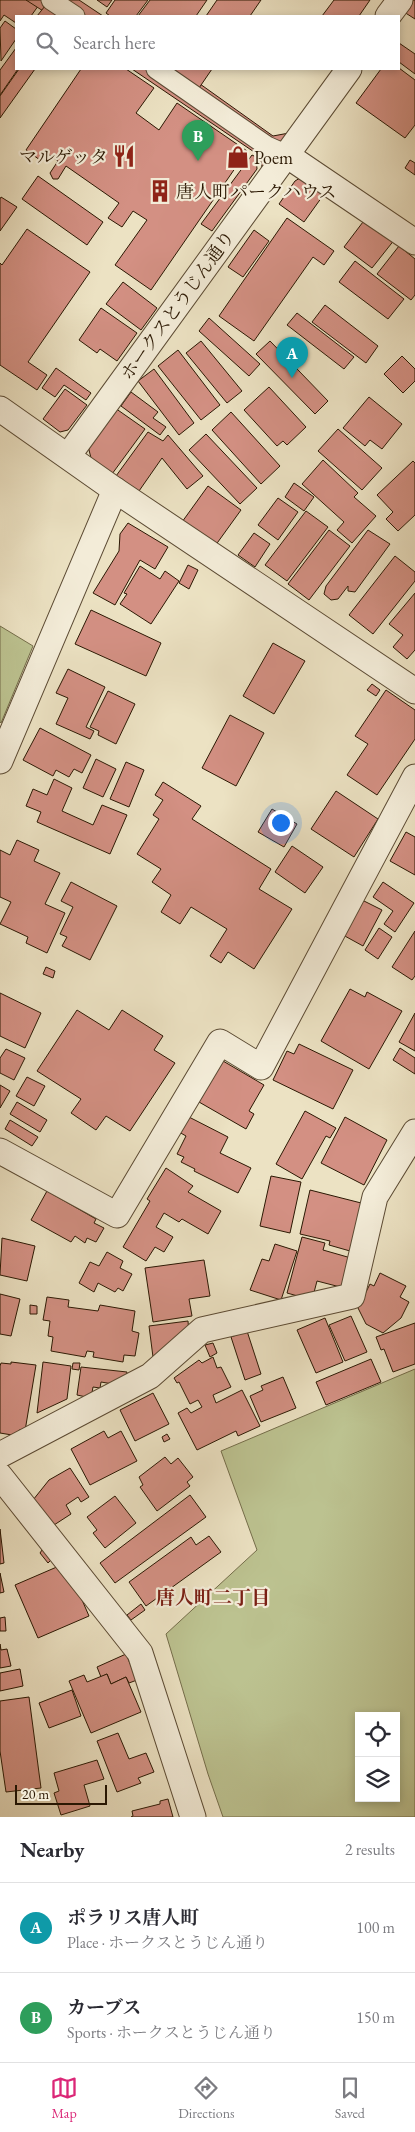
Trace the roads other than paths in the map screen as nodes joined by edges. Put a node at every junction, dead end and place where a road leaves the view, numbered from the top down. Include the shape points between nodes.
1 (50, 0) edge
2 (400, 0) edge
3 (74, 15) edge
4 (389, 15) edge
5 (157, 70) edge
6 (348, 70) edge
7 (285, 154) junction
8 (415, 242) edge
9 (0, 409) edge
10 (68, 456) junction
11 (114, 490) junction
12 (415, 691) edge
13 (0, 761) edge
14 (415, 777) edge
15 (415, 1132) edge
16 (0, 1152) edge
17 (0, 1455) edge
18 (0, 1476) edge
19 (193, 1817) edge

1 - 3 street
2 - 4 street
5 - 7 street via 267,146
6 - 7 street, ホークスとうじん通り
7 - 8 street
7 - 10 street, ホークスとうじん通り
9 - 10 street
10 - 11 street
11 - 12 street
11 - 13 street
14 - 16 street via 261,1067 220,1042 117,1215
15 - 17 street via 375,1197 352,1296 202,1330 150,1376
18 - 19 street via 140,1653

